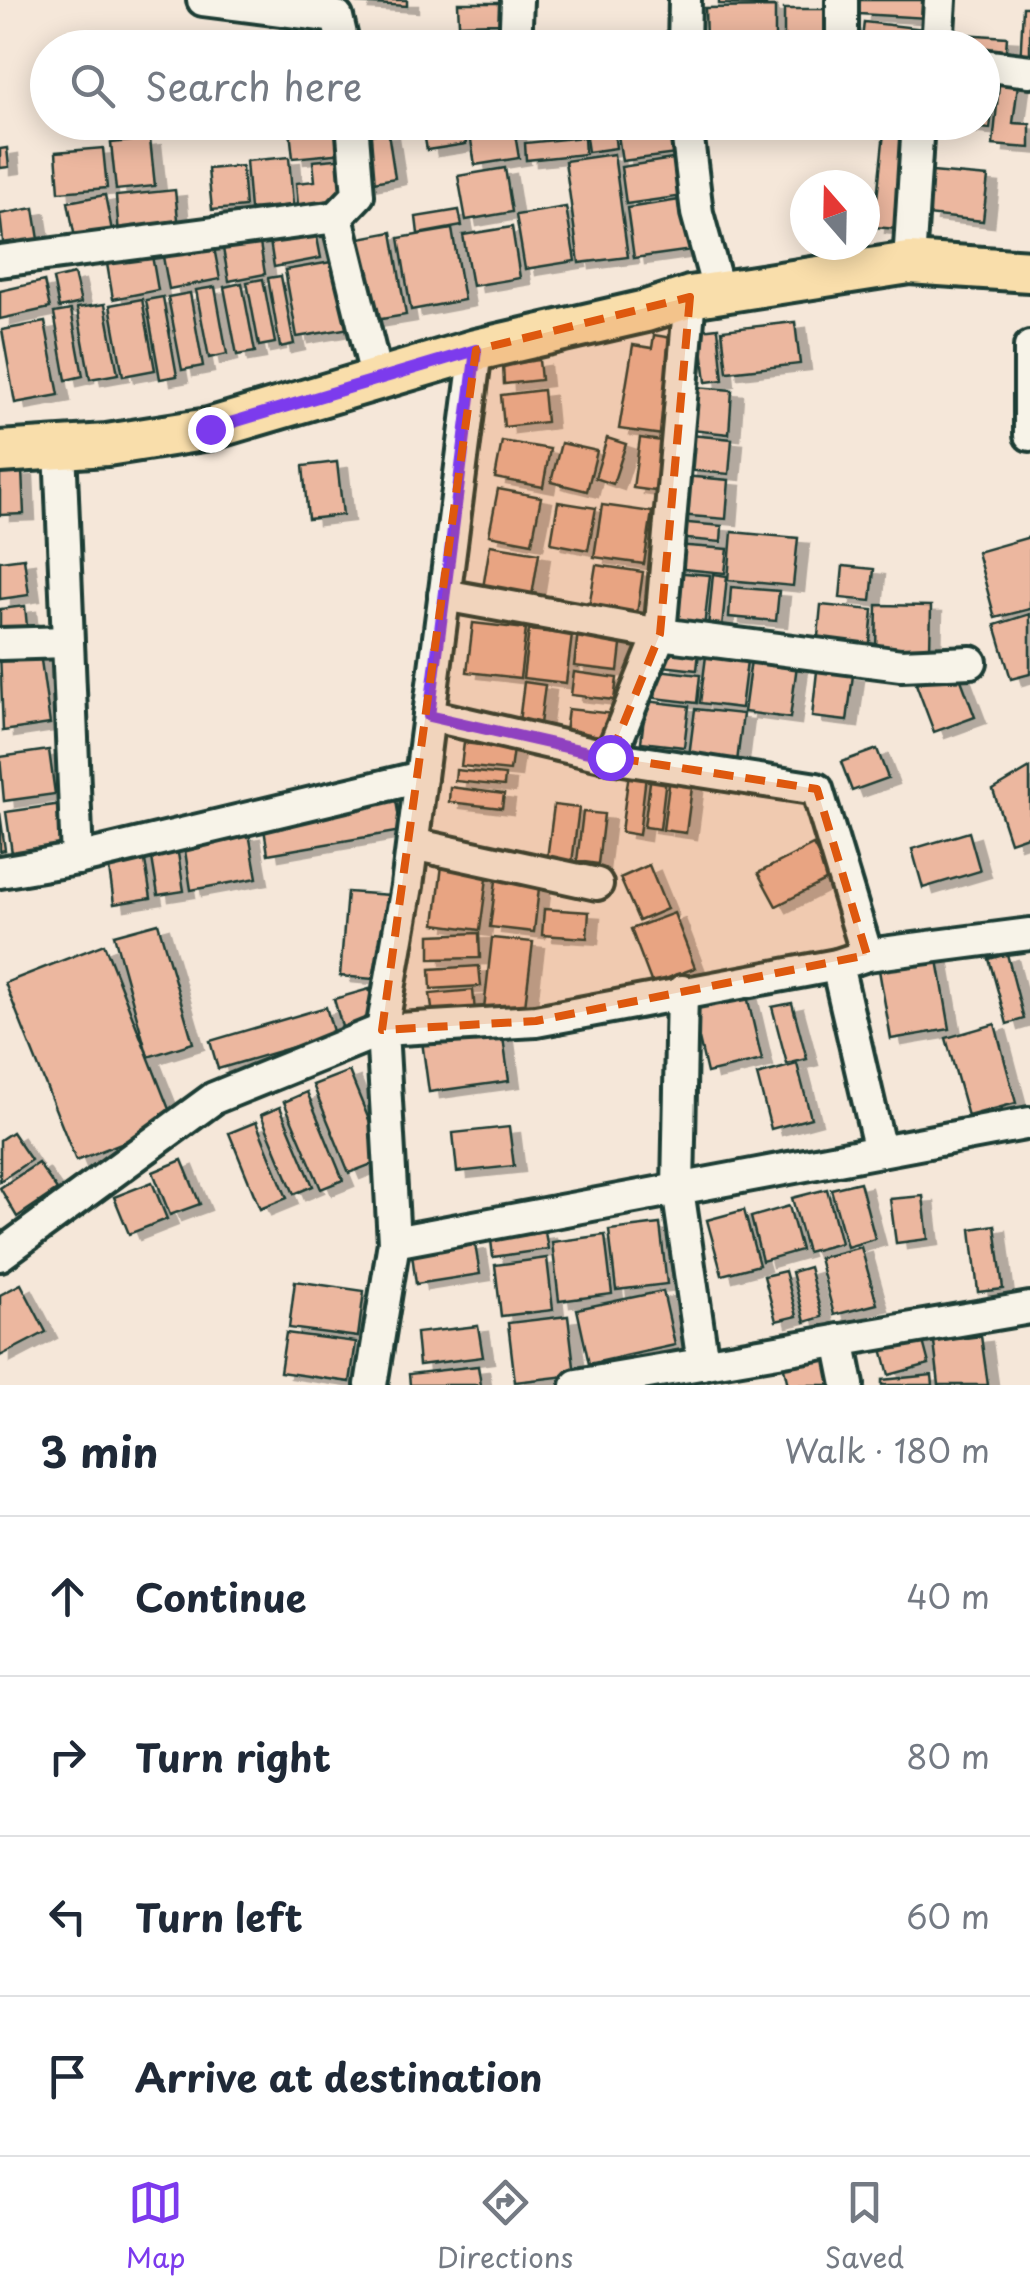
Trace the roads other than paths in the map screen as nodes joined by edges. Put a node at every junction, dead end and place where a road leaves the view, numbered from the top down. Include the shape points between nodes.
1 (203, 0) edge
2 (516, 0) edge
3 (685, 0) edge
4 (842, 0) edge
5 (940, 0) edge
6 (339, 30) edge
7 (515, 30) edge
8 (684, 30) edge
9 (842, 30) edge
10 (939, 30) edge
11 (1000, 67) edge
12 (1030, 71) edge
13 (353, 140) edge
14 (688, 140) edge
15 (917, 140) edge
16 (337, 218) junction
17 (0, 261) edge
18 (908, 264) junction
19 (1030, 271) edge
20 (704, 295) junction
21 (1030, 347) edge
22 (476, 350) junction
23 (376, 380) junction
24 (1029, 432) edge
25 (60, 448) junction
26 (0, 452) edge
27 (444, 594) junction
28 (660, 634) junction
29 (66, 642) junction
30 (0, 644) edge
31 (970, 662) dead end
32 (429, 716) junction
33 (610, 757) junction
34 (421, 778) junction
35 (412, 844) junction
36 (77, 859) junction
37 (0, 872) edge
38 (597, 884) dead end
39 (1030, 934) edge
40 (867, 954) junction
41 (837, 965) junction
42 (682, 991) junction
43 (382, 1030) junction
44 (1030, 1123) edge
45 (880, 1151) junction
46 (678, 1190) junction
47 (394, 1242) junction
48 (0, 1255) edge
49 (1030, 1308) edge
50 (839, 1340) junction
51 (703, 1364) junction
52 (371, 1385) edge
53 (577, 1385) edge
54 (848, 1385) edge

1 - 6 street via 336,17
2 - 7 street
3 - 8 street
4 - 9 street
5 - 10 street
11 - 12 street
13 - 16 street via 358,195
14 - 20 street
15 - 18 street
16 - 17 street
16 - 23 street
18 - 19 main road
18 - 20 main road
20 - 22 main road
20 - 28 street
21 - 24 street
22 - 23 main road
22 - 27 street
23 - 25 main road via 210,429
25 - 26 main road
25 - 29 street
27 - 28 street
27 - 32 street
28 - 31 street via 901,665
28 - 33 street
29 - 30 street
29 - 36 street
32 - 33 street
32 - 34 street
33 - 40 street via 816,789
34 - 35 street
34 - 36 street
35 - 38 street
35 - 43 street
36 - 37 street
39 - 40 street
40 - 41 street
41 - 42 street
41 - 45 street
42 - 43 street via 536,1021
42 - 46 street
43 - 47 street
43 - 48 street via 214,1098
44 - 45 street
45 - 46 street
46 - 47 street
46 - 51 street
47 - 52 street
49 - 50 street
50 - 51 street
50 - 54 street
51 - 53 street

